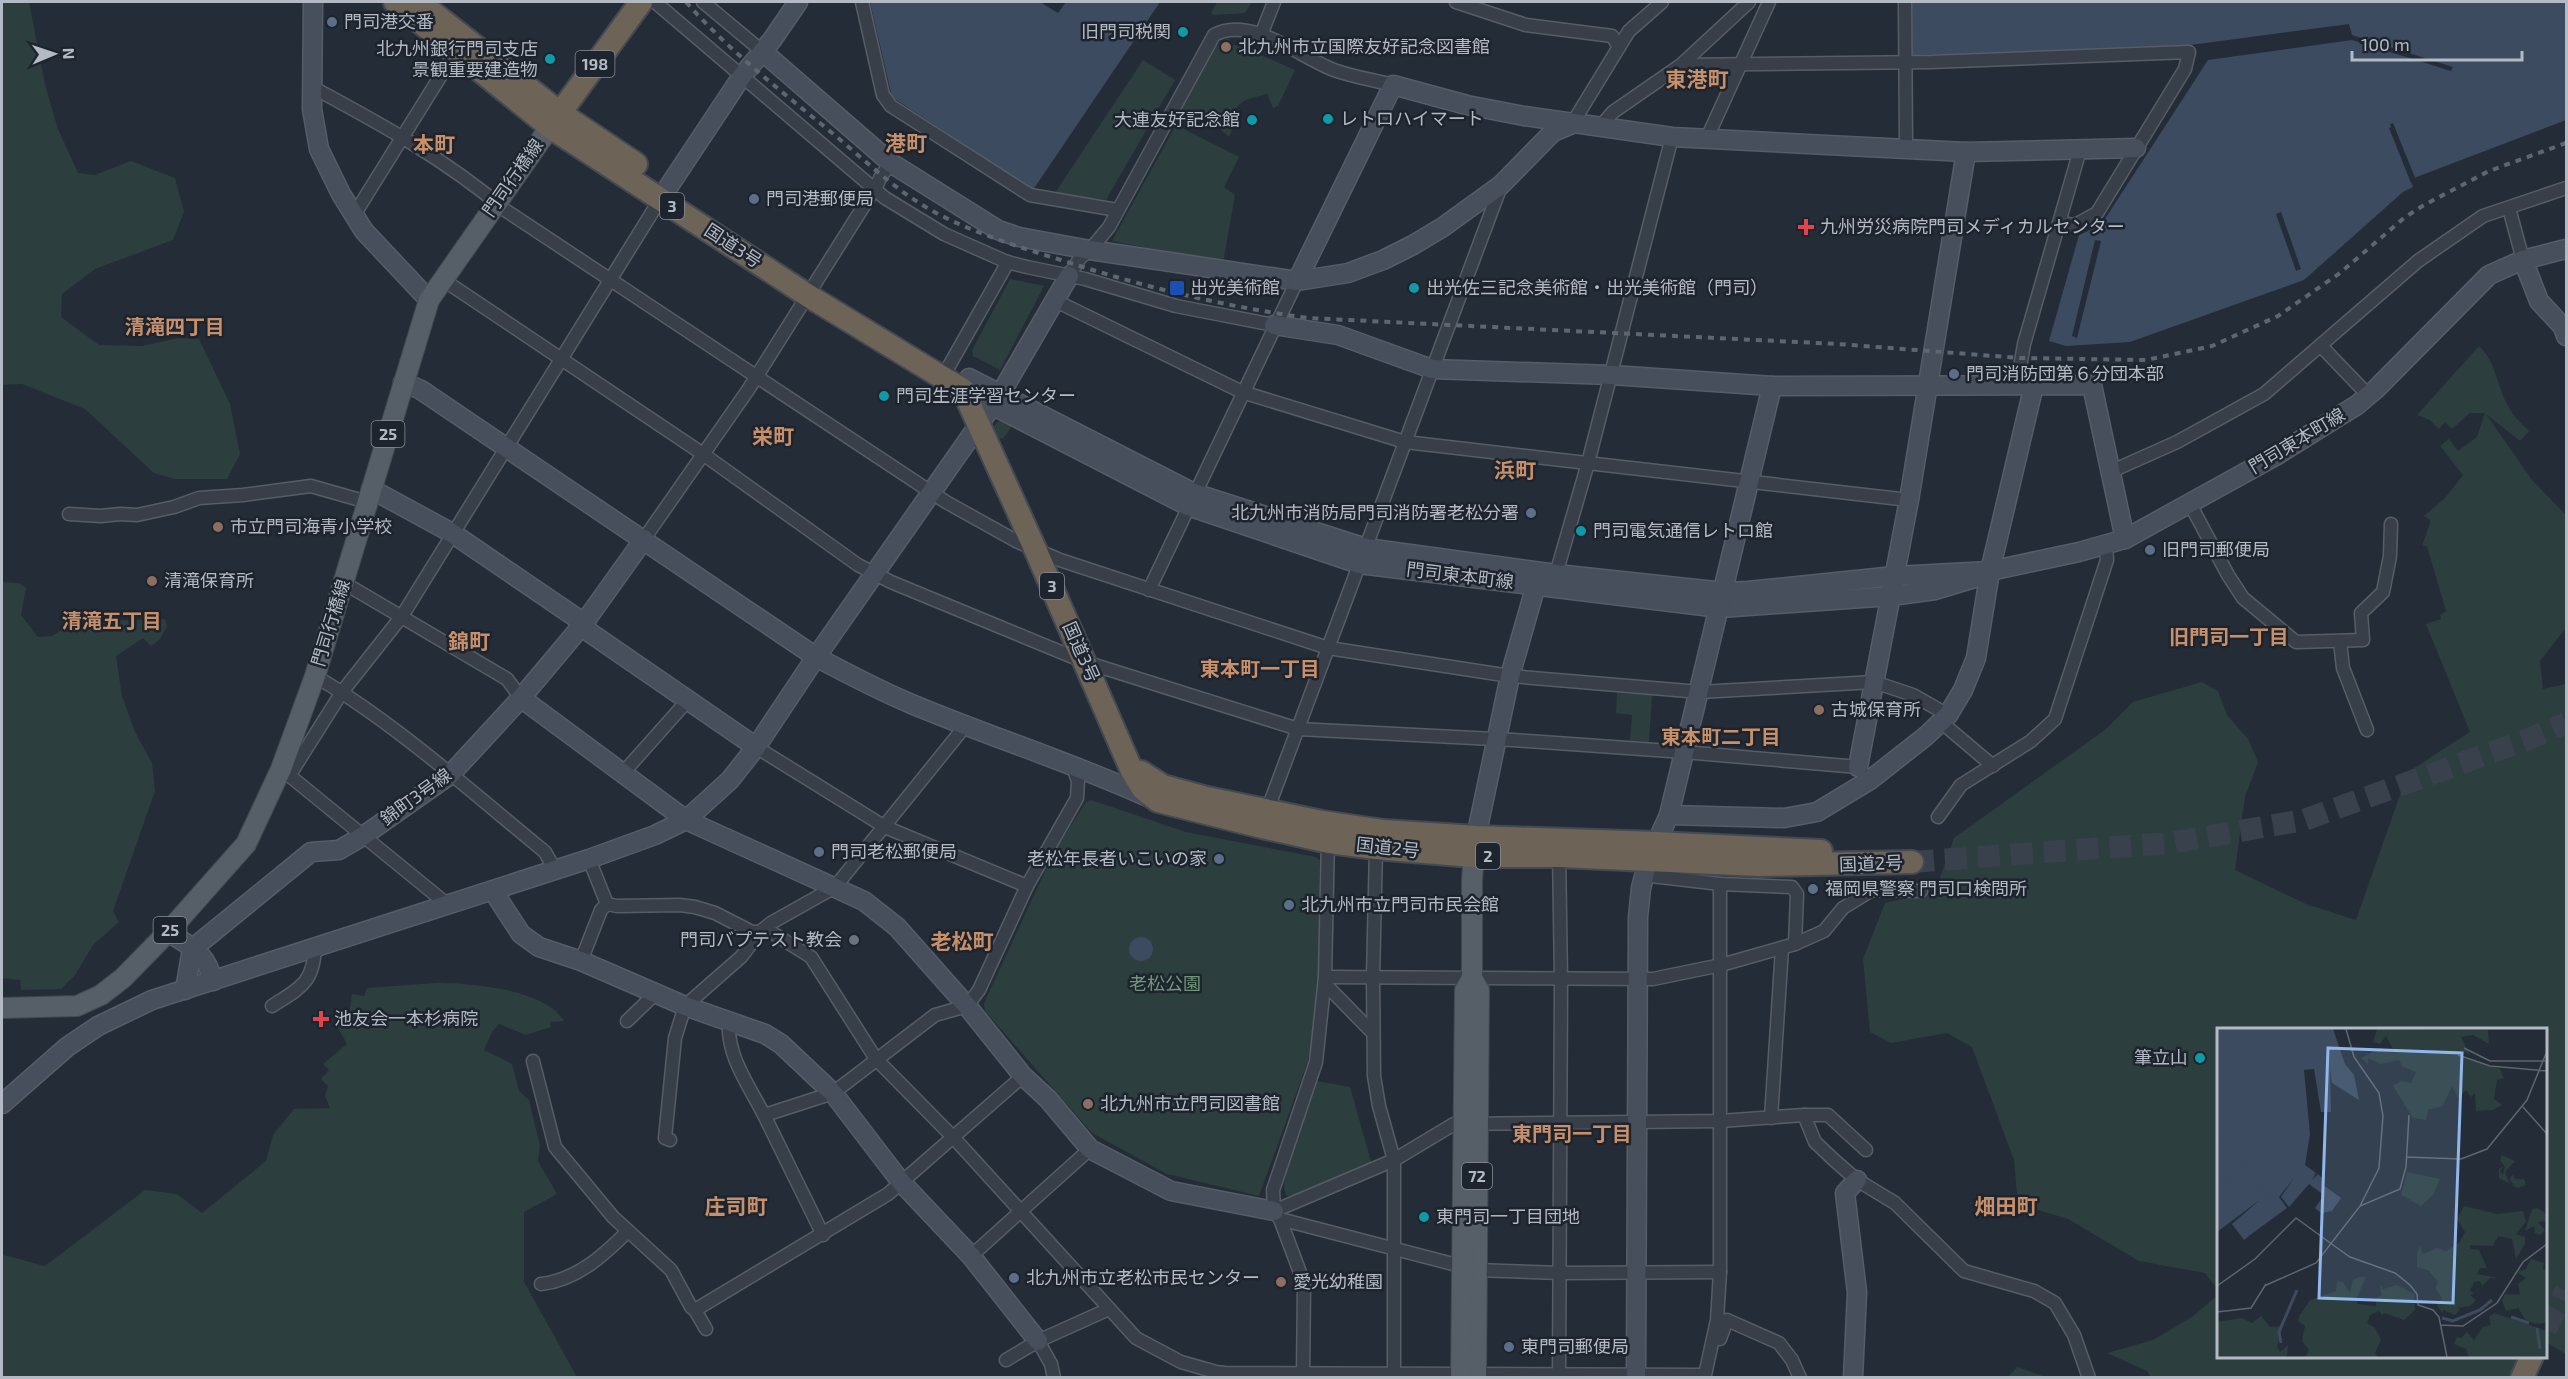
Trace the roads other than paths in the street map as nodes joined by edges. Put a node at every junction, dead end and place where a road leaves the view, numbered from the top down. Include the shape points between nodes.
1 (313, 2) edge
2 (395, 2) edge
3 (419, 2) edge
4 (641, 2) edge
5 (654, 2) edge
6 (703, 2) edge
7 (798, 2) edge
8 (862, 2) edge
9 (1274, 2) edge
10 (1456, 2) edge
11 (1662, 2) edge
12 (1749, 2) edge
13 (1769, 2) edge
14 (1905, 2) edge
15 (1261, 35) junction
16 (460, 44) junction
17 (1619, 47) junction
18 (763, 52) junction
19 (1906, 62) junction
20 (1739, 64) junction
21 (1681, 65) junction
22 (742, 76) junction
23 (1393, 85) junction
24 (312, 87) junction
25 (555, 120) junction
26 (1572, 123) junction
27 (1600, 127) junction
28 (403, 136) junction
29 (1672, 137) junction
30 (1707, 138) junction
31 (1906, 147) junction
32 (2136, 148) junction
33 (2080, 150) junction
34 (1966, 152) junction
35 (891, 163) junction
36 (1501, 185) junction
37 (875, 188) junction
38 (2566, 188) edge
39 (664, 192) junction
40 (501, 206) junction
41 (2509, 208) junction
42 (1117, 210) junction
43 (354, 215) junction
44 (2059, 223) junction
45 (2566, 249) edge
46 (1090, 250) junction
47 (2523, 260) junction
48 (1008, 262) junction
49 (612, 274) junction
50 (1069, 276) junction
51 (442, 279) junction
52 (1297, 281) junction
53 (811, 289) junction
54 (429, 300) junction
55 (1054, 300) junction
56 (1274, 325) junction
57 (2566, 336) edge
58 (2321, 346) junction
59 (560, 358) junction
60 (949, 366) junction
61 (1432, 369) junction
62 (760, 370) junction
63 (1612, 375) junction
64 (403, 382) junction
65 (2025, 385) junction
66 (1772, 386) junction
67 (1927, 386) junction
68 (968, 388) junction
69 (1242, 392) junction
70 (2369, 396) junction
71 (997, 400) junction
72 (978, 426) junction
73 (1405, 442) junction
74 (506, 447) junction
75 (703, 454) junction
76 (1588, 463) junction
77 (2112, 471) junction
78 (1750, 483) junction
79 (932, 492) junction
80 (370, 495) junction
81 (1191, 500) junction
82 (1910, 500) junction
83 (2190, 504) junction
84 (69, 514) dead end
85 (2391, 524) dead end
86 (453, 533) junction
87 (644, 539) junction
88 (2125, 539) junction
89 (2106, 544) junction
90 (1036, 551) junction
91 (1363, 556) junction
92 (1990, 571) junction
93 (875, 573) junction
94 (1556, 574) junction
95 (1895, 576) junction
96 (344, 583) junction
97 (1536, 585) junction
98 (1149, 590) junction
99 (1891, 596) junction
100 (1722, 600) junction
101 (402, 616) junction
102 (584, 624) junction
103 (2340, 642) junction
104 (1328, 648) junction
105 (816, 657) junction
106 (1085, 662) junction
107 (315, 676) junction
108 (1510, 676) junction
109 (1874, 682) junction
110 (342, 692) junction
111 (1700, 692) junction
112 (521, 698) junction
113 (688, 700) junction
114 (1944, 718) junction
115 (966, 725) junction
116 (1298, 729) junction
117 (2367, 730) dead end
118 (1497, 738) junction
119 (756, 747) junction
120 (1123, 748) junction
121 (1684, 752) junction
122 (1072, 764) junction
123 (1993, 766) junction
124 (285, 773) junction
125 (623, 773) junction
126 (1864, 773) junction
127 (1098, 774) junction
128 (450, 775) junction
129 (1138, 782) junction
130 (1160, 794) junction
131 (1267, 812) junction
132 (1669, 815) junction
133 (1938, 818) dead end
134 (686, 820) junction
135 (885, 827) junction
136 (1332, 830) junction
137 (363, 836) junction
138 (1475, 846) junction
139 (1376, 848) junction
140 (1559, 848) junction
141 (589, 859) junction
142 (1649, 860) junction
143 (555, 870) junction
144 (1720, 884) junction
145 (1026, 886) junction
146 (835, 887) junction
147 (493, 891) junction
148 (1921, 891) dead end
149 (607, 904) junction
150 (448, 905) junction
151 (761, 931) junction
152 (168, 932) junction
153 (1796, 944) junction
154 (315, 946) junction
155 (1782, 948) junction
156 (192, 949) junction
157 (581, 961) junction
158 (1721, 965) junction
159 (1373, 978) junction
160 (1472, 978) junction
161 (1637, 979) junction
162 (1325, 980) junction
163 (1561, 980) junction
164 (213, 981) junction
165 (185, 990) junction
166 (656, 993) junction
167 (272, 1006) dead end
168 (684, 1006) junction
169 (967, 1006) junction
170 (2, 1008) edge
171 (627, 1021) dead end
172 (729, 1021) junction
173 (1373, 1033) junction
174 (876, 1059) junction
175 (533, 1061) dead end
176 (1023, 1076) junction
177 (833, 1093) junction
178 (2, 1104) edge
179 (765, 1115) junction
180 (1804, 1115) junction
181 (1771, 1118) junction
182 (1720, 1120) junction
183 (1471, 1122) junction
184 (1637, 1122) junction
185 (1561, 1124) junction
186 (953, 1137) junction
187 (670, 1140) dead end
188 (1090, 1149) junction
189 (1866, 1150) dead end
190 (1394, 1160) junction
191 (1857, 1180) junction
192 (901, 1182) junction
193 (1019, 1210) junction
194 (1277, 1215) junction
195 (628, 1231) junction
196 (823, 1235) junction
197 (1395, 1251) junction
198 (970, 1256) junction
199 (1469, 1269) junction
200 (1635, 1271) junction
201 (1720, 1272) junction
202 (1561, 1273) junction
203 (541, 1284) dead end
204 (1109, 1309) junction
205 (695, 1310) junction
206 (706, 1329) dead end
207 (1038, 1341) junction
208 (1710, 1351) junction
209 (2531, 1358) edge
210 (1006, 1360) dead end
211 (1216, 1375) edge
212 (1302, 1376) edge
213 (1394, 1376) edge
214 (1468, 1376) edge
215 (1559, 1376) edge
216 (1635, 1376) edge
217 (1054, 1377) edge
218 (1800, 1377) edge
219 (1853, 1377) edge
220 (2089, 1377) edge
221 (2522, 1377) edge

1 - 24 street
2 - 16 highway, 国道3号 / 3
3 - 16 highway, 国道3号 / 3
4 - 25 highway, 198
5 - 22 street
6 - 18 street
7 - 18 street
8 - 42 street via 886,102 1030,195
9 - 15 street
10 - 17 street via 1526,25 1612,36
11 - 17 street via 1629,31
12 - 21 street
13 - 20 street
14 - 19 street
15 - 23 street via 1335,71
15 - 42 street via 1243,28 1225,29 1214,35
16 - 25 highway, 国道3号 / 3
16 - 28 street
17 - 26 street
18 - 22 street
18 - 35 street
19 - 20 street
19 - 31 street
19 - 32 street via 2189,52 2185,69
20 - 21 street
20 - 30 street
21 - 27 street via 1613,112
22 - 37 street
22 - 39 street
23 - 26 street via 1467,105
23 - 52 street
24 - 28 street
24 - 43 street via 319,149
25 - 39 highway, 国道3号 / 3
25 - 40 main road, 門司行橋線 / 25
26 - 27 street
26 - 36 street via 1553,132
27 - 29 street
28 - 40 street
28 - 43 street
29 - 30 street
29 - 63 street
30 - 31 street
31 - 34 street
32 - 33 street
32 - 44 street via 2097,213 2075,225
33 - 34 street
33 - 44 street
34 - 67 street
35 - 37 street
35 - 46 street via 998,230
36 - 52 street via 1443,227 1383,260 1348,273
36 - 61 street
37 - 48 street via 944,234
37 - 53 street
38 - 41 street
39 - 49 street
39 - 53 highway, 国道3号 / 3
40 - 49 street
40 - 51 main road, 門司行橋線 / 25
41 - 47 street
41 - 58 street via 2482,216 2418,261
42 - 46 street
43 - 54 street via 378,248
44 - 65 street via 2024,344
45 - 47 street, 門司東本町線
46 - 50 street
46 - 52 street
47 - 57 street via 2539,301 2563,327
47 - 70 street, 門司東本町線 via 2489,275
48 - 50 street
48 - 60 street
49 - 59 street
49 - 62 street
50 - 55 street
50 - 56 street via 1176,306
51 - 54 main road, 門司行橋線 / 25
51 - 59 street
52 - 56 street
53 - 60 highway, 国道3号 / 3
53 - 62 street
53 - 68 highway, 国道3号 / 3
54 - 64 main road, 門司行橋線 / 25
55 - 69 street
55 - 71 street
56 - 61 street via 1338,335
56 - 69 street
58 - 70 street
58 - 77 street via 2264,394 2177,442
59 - 74 street
59 - 75 street
60 - 68 highway, 国道3号 / 3
61 - 63 street
61 - 73 street
62 - 75 street
62 - 79 street
63 - 66 street
63 - 76 street
64 - 74 street
64 - 80 main road, 門司行橋線 / 25
65 - 67 street
65 - 77 street via 2092,385
65 - 92 street
66 - 67 street
66 - 78 street
67 - 82 street
68 - 71 street, 門司東本町線
68 - 72 highway, 国道3号 / 3
69 - 73 street
69 - 81 street
70 - 83 street, 門司東本町線
71 - 72 street
71 - 81 street, 門司東本町線
72 - 79 street
72 - 90 highway, 国道3号 / 3
73 - 76 street
73 - 91 street
74 - 86 street
74 - 87 street
75 - 87 street
75 - 93 street via 858,565
76 - 78 street
76 - 94 street
77 - 88 street
78 - 82 street
78 - 100 street
79 - 90 street
79 - 93 street
80 - 84 street via 311,486 199,498 136,515
80 - 86 street
80 - 96 main road, 門司行橋線 / 25
81 - 91 street, 門司東本町線
81 - 98 street
82 - 95 street
83 - 88 street, 門司東本町線
83 - 103 street via 2242,598 2296,642
85 - 103 street via 2395,543 2383,592 2361,613 2363,640
86 - 101 street
86 - 102 street
87 - 102 street, 錦町3号線
87 - 105 street
88 - 89 street, 門司東本町線
89 - 92 street, 門司東本町線
89 - 123 street via 2107,560 2055,719 2031,741
90 - 98 street
90 - 106 highway, 国道3号 / 3
91 - 94 street, 門司東本町線
91 - 97 street, 門司東本町線
91 - 104 street
92 - 95 street, 門司東本町線
92 - 99 street, 門司東本町線 via 1959,584
92 - 114 street via 1976,658 1963,690
93 - 105 street
93 - 106 street
94 - 97 street
94 - 100 street, 門司東本町線
95 - 99 street
95 - 100 street, 門司東本町線 via 1748,591
96 - 101 street
96 - 107 main road, 門司行橋線 / 25
97 - 100 street, 門司東本町線
97 - 108 street
98 - 104 street
99 - 100 street, 門司東本町線
99 - 109 street
100 - 111 street
101 - 110 street
101 - 112 street via 507,679
102 - 112 street, 錦町3号線
102 - 113 street via 589,632
103 - 117 street via 2343,668
104 - 108 street
104 - 116 street
105 - 115 street via 864,683
105 - 119 street
106 - 116 street
106 - 120 highway, 国道3号 / 3
107 - 110 street
107 - 124 main road, 門司行橋線 / 25
108 - 111 street
108 - 118 street
109 - 111 street
109 - 114 street via 1913,695
109 - 126 street
110 - 124 street
110 - 128 street
111 - 121 street
112 - 125 street
112 - 128 street, 錦町3号線
113 - 119 street
113 - 125 street
114 - 123 street
114 - 126 street via 1926,736
115 - 122 street
115 - 135 street
116 - 118 street
116 - 131 street
118 - 121 street
118 - 138 street
119 - 134 street via 730,780
119 - 135 street
120 - 129 highway, 国道3号 / 3
120 - 130 highway, 国道3号 / 3
121 - 126 street
121 - 132 street
122 - 127 street
122 - 145 street via 1078,781 1077,798
123 - 133 street via 1961,785
124 - 137 street
124 - 152 main road, 門司行橋線 / 25 via 246,844
125 - 134 street
126 - 132 street via 1817,812 1784,818
127 - 129 street
127 - 130 street
128 - 137 street, 錦町3号線
128 - 143 street via 544,852
129 - 130 highway, 国道3号 / 3
130 - 131 highway, 国道2号 / 2
130 - 136 highway, 国道2号 / 2
131 - 136 highway, 国道2号 / 2
132 - 142 street
134 - 141 street via 655,836
134 - 146 street
135 - 145 street
135 - 146 street
136 - 138 highway, 国道2号 / 2
136 - 139 highway, 国道2号 / 2
136 - 162 street
137 - 150 street
137 - 156 street, 錦町3号線 via 339,850 311,852
138 - 139 highway, 国道2号 / 2
138 - 140 highway, 国道2号 / 2
138 - 160 main road, 72
139 - 159 street
140 - 142 highway, 国道2号 / 2
140 - 163 street
141 - 143 street
141 - 149 street
142 - 142 highway, 国道2号 / 2 via 1837,853 1912,862 1759,865
142 - 144 street
142 - 161 street via 1638,917
143 - 147 street
144 - 153 street via 1792,887 1797,894
144 - 158 street
145 - 169 street via 979,990
146 - 151 street
146 - 169 street via 864,901 897,927
147 - 150 street
147 - 157 street via 521,934 539,946
148 - 153 street via 1872,890 1843,908 1824,931
149 - 151 street via 695,907 752,932
149 - 157 street
150 - 154 street
151 - 168 street via 741,957
151 - 174 street via 771,932 811,957
152 - 156 street
152 - 170 main road, 門司行橋線 / 25 via 123,978 101,995 77,1006
153 - 155 street
154 - 164 street
154 - 167 street via 314,968 301,986
155 - 158 street
155 - 181 street
156 - 164 street via 200,952
156 - 165 street
157 - 166 street
158 - 161 street
158 - 182 street
159 - 160 street
159 - 162 street
159 - 173 street
160 - 163 street
160 - 183 main road, 72 via 1465,990
161 - 163 street
161 - 184 street
162 - 173 street
162 - 194 street via 1316,1062 1273,1190
163 - 185 street
164 - 165 street
165 - 178 street via 152,1000 98,1026 67,1047
166 - 168 street
166 - 171 street
168 - 172 street
168 - 187 street via 675,1038 665,1138
169 - 174 street via 935,1015
169 - 176 street
172 - 177 street via 781,1044
172 - 179 street via 737,1065
173 - 190 street via 1378,1106
174 - 177 street
174 - 186 street
175 - 195 street via 555,1147
176 - 186 street
176 - 188 street
177 - 179 street
177 - 192 street
179 - 196 street
180 - 181 street
180 - 189 street via 1828,1114
180 - 191 street via 1815,1142
181 - 182 street
182 - 184 street
182 - 201 street
183 - 185 street
183 - 190 street via 1453,1124
183 - 199 main road, 72
184 - 185 street
184 - 200 street
185 - 202 street
186 - 192 street
186 - 193 street
188 - 193 street
188 - 194 street via 1171,1191
190 - 194 street
190 - 197 street
191 - 219 street via 1845,1193 1857,1292
191 - 220 street via 1895,1203 1964,1271 2034,1291 2055,1303 2074,1335
192 - 196 street
192 - 198 street
193 - 198 street
193 - 204 street
194 - 197 street
194 - 212 street via 1304,1283
195 - 203 street via 605,1255 572,1276
195 - 205 street via 671,1270
196 - 205 street
197 - 199 street
197 - 213 street
198 - 207 street
199 - 202 street
199 - 214 main road, 72
200 - 201 street
200 - 202 street
200 - 216 street
201 - 208 street via 1718,1320
202 - 215 street
204 - 207 street
204 - 211 street via 1136,1338
205 - 206 street
207 - 210 street
207 - 217 street
208 - 216 street via 1706,1375
208 - 218 street via 1727,1320 1779,1343
209 - 221 highway
211 - 212 street
212 - 213 street
213 - 214 street
214 - 215 street
215 - 216 street

